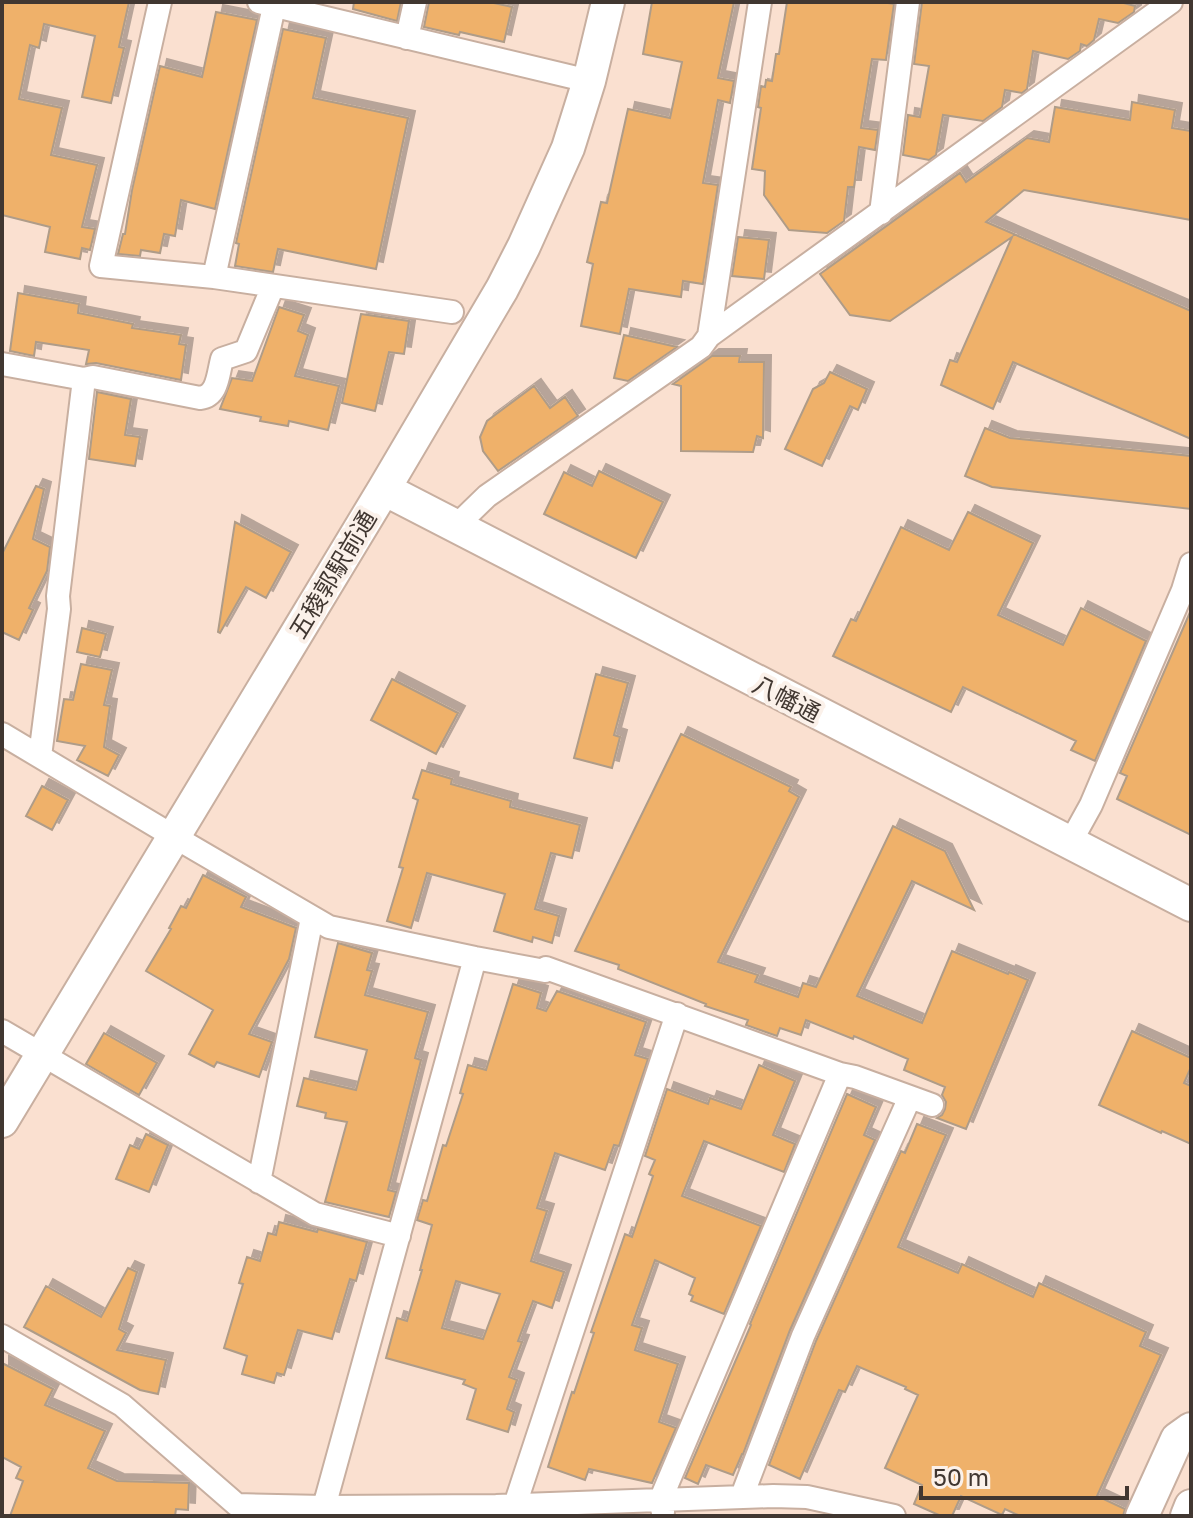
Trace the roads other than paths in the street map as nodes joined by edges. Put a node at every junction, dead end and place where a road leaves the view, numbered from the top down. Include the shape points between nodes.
1 (160, 2) edge
2 (415, 2) edge
3 (608, 2) edge
4 (760, 2) edge
5 (908, 2) edge
6 (1171, 2) edge
7 (269, 3) edge
8 (407, 38) junction
9 (589, 81) junction
10 (881, 213) junction
11 (214, 277) junction
12 (273, 286) junction
13 (452, 312) dead end
14 (709, 336) junction
15 (2, 364) edge
16 (84, 379) junction
17 (384, 489) junction
18 (455, 527) junction
19 (1191, 564) edge
20 (1187, 592) edge
21 (2, 734) edge
22 (40, 756) junction
23 (173, 836) junction
24 (1070, 843) junction
25 (1191, 905) edge
26 (312, 918) junction
27 (475, 958) junction
28 (677, 1014) junction
29 (2, 1031) edge
30 (41, 1055) junction
31 (840, 1074) junction
32 (910, 1097) junction
33 (932, 1105) dead end
34 (2, 1121) edge
35 (259, 1182) junction
36 (399, 1236) junction
37 (2, 1336) edge
38 (1191, 1429) edge
39 (222, 1493) junction
40 (742, 1496) junction
41 (770, 1506) edge
42 (1191, 1506) edge
43 (324, 1507) junction
44 (662, 1508) edge
45 (502, 1509) edge
46 (218, 1516) edge
47 (894, 1516) edge
48 (1142, 1516) edge
49 (1187, 1516) edge

1 - 11 street via 101,266
2 - 8 street
3 - 9 street, 五稜郭駅前通
4 - 14 street
5 - 10 street
6 - 10 street
7 - 8 street
7 - 11 street
8 - 9 street
9 - 17 street, 五稜郭駅前通 via 568,148 524,246
10 - 14 street
11 - 12 street
12 - 13 street
12 - 16 street via 246,351 222,359 208,397
14 - 18 street via 701,347 487,496
15 - 16 street
16 - 22 street
17 - 18 street, 八幡通
17 - 23 street, 五稜郭駅前通
18 - 24 street, 八幡通
19 - 20 street
20 - 24 street
21 - 22 street
22 - 23 street
23 - 26 street
23 - 30 street, 五稜郭駅前通
24 - 25 street, 八幡通
26 - 27 street via 329,927
26 - 35 street
27 - 28 street via 546,968
27 - 36 street
28 - 31 street
28 - 45 street
29 - 30 street
30 - 34 street, 五稜郭駅前通
30 - 35 street
31 - 32 street
31 - 44 street
32 - 33 street
32 - 40 street via 803,1336
35 - 36 street via 315,1214
36 - 43 street
37 - 39 street via 122,1405
38 - 48 street via 1177,1439
39 - 43 street via 237,1505
39 - 46 street
40 - 41 street
40 - 44 street
41 - 47 street via 807,1497
42 - 49 street
43 - 45 street
44 - 45 street

